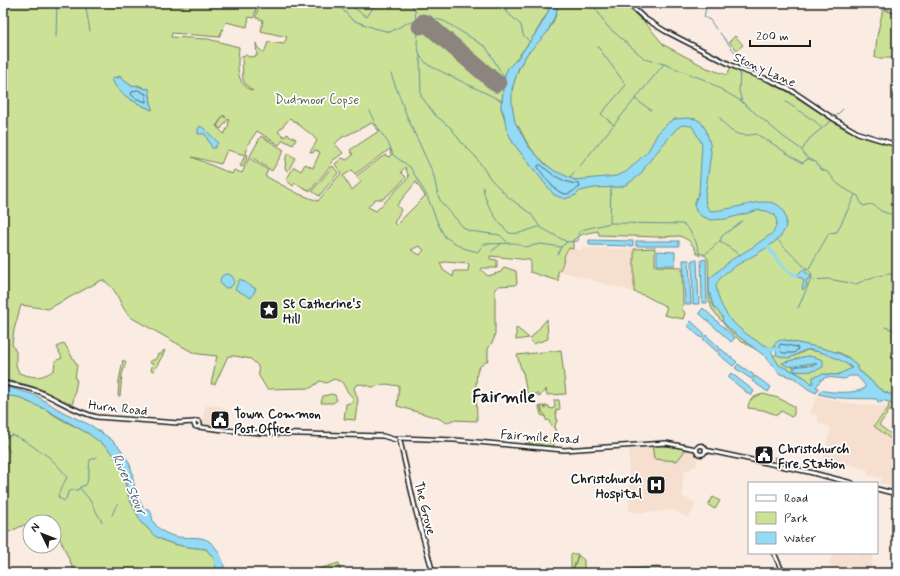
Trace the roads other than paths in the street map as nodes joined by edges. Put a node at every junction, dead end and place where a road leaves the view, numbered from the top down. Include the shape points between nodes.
1 (628, 3) edge
2 (897, 145) edge
3 (3, 383) edge
4 (398, 440) junction
5 (696, 449) junction
6 (705, 450) junction
7 (848, 482) edge
8 (878, 489) edge
9 (897, 494) edge
10 (774, 554) edge
11 (432, 573) edge
12 (783, 573) edge

1 - 2 main road, Stony Lane via 665,32 739,69 791,90 834,120 858,133
3 - 4 main road, Hurn Road via 37,391 75,410 98,417 194,424 198,422 199,426 224,430 372,436
4 - 5 main road, Fairmile Road via 455,440 564,450 660,443
4 - 11 main road, The Grove
5 - 6 main road via 701,445
5 - 6 main road via 700,454
6 - 7 main road
8 - 9 main road
10 - 12 main road

